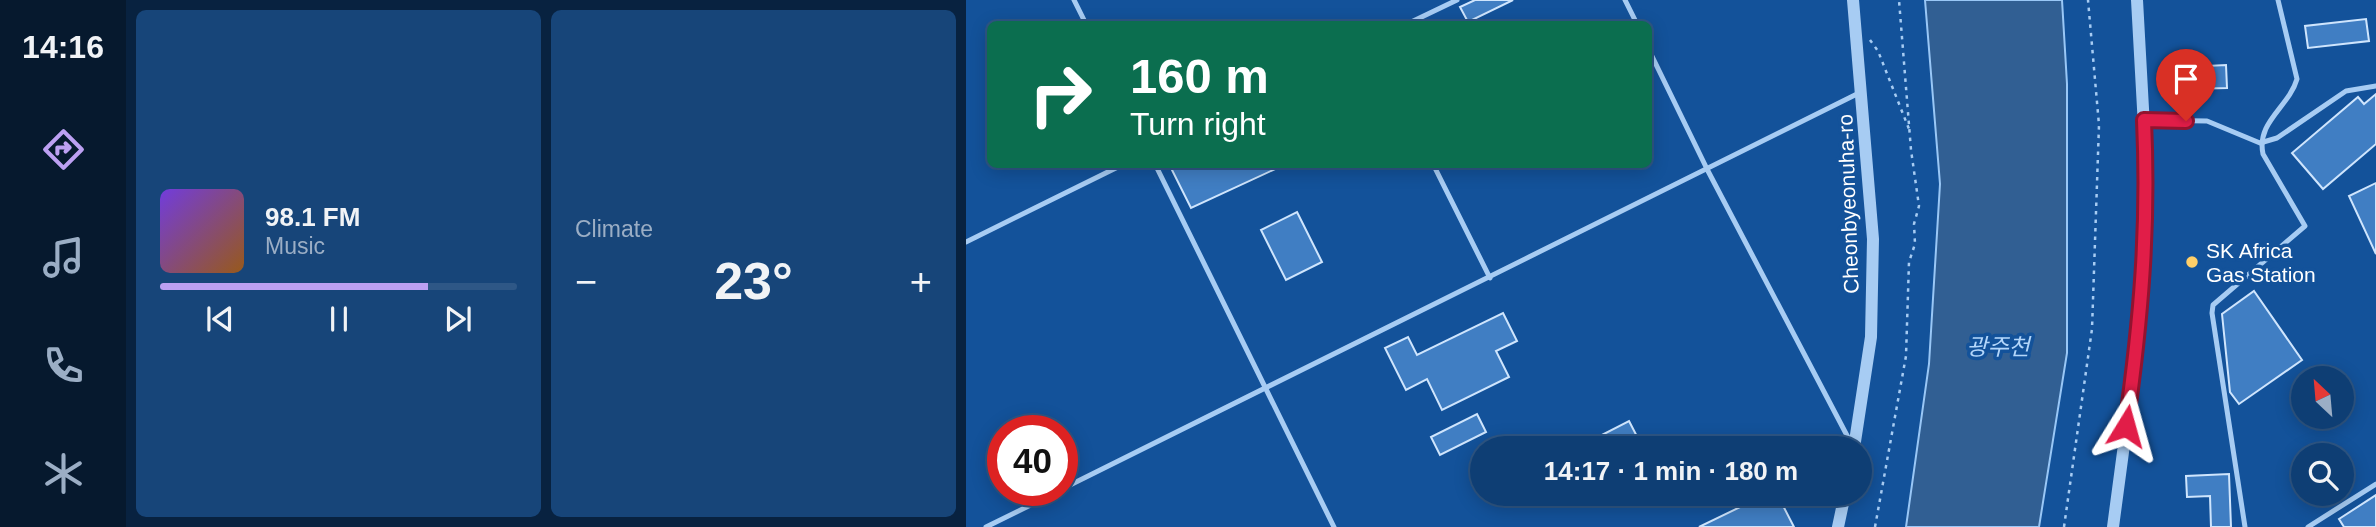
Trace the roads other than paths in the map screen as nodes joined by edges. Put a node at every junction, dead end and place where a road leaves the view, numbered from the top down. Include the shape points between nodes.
1 (1074, 0) edge
2 (1457, 0) edge
3 (1625, 0) edge
4 (1853, 0) edge
5 (2137, 0) edge
6 (2278, 0) edge
7 (1084, 21) edge
8 (1413, 21) edge
9 (1636, 21) edge
10 (1652, 56) edge
11 (2376, 86) edge
12 (1862, 92) junction
13 (2144, 120) junction
14 (2260, 143) junction
15 (1116, 168) edge
16 (1157, 168) edge
17 (1435, 168) edge
18 (1708, 171) junction
19 (966, 242) edge
20 (1490, 278) junction
21 (1266, 389) junction
22 (1848, 436) edge
23 (1856, 436) edge
24 (1078, 482) edge
25 (2376, 484) edge
26 (1029, 506) edge
27 (1842, 506) edge
28 (986, 527) edge
29 (1334, 527) edge
30 (1838, 527) edge
31 (2113, 527) edge
32 (2245, 527) edge
33 (2308, 527) edge

1 - 7 lane
2 - 8 lane
3 - 9 lane
4 - 12 street, Cheonbyeonuha-ro
5 - 13 street
6 - 14 lane via 2297,79 2264,128
10 - 18 lane
11 - 14 lane via 2346,91 2277,138
12 - 18 lane
12 - 23 street, Cheonbyeonuha-ro via 1873,239 1871,337
13 - 14 lane via 2207,121
13 - 31 street via 2148,199 2140,325
14 - 32 lane via 2305,226 2213,305 2219,373
15 - 19 lane
16 - 21 lane
17 - 20 lane
18 - 20 lane
18 - 22 lane
20 - 21 lane
21 - 24 lane
21 - 29 lane
25 - 33 lane
26 - 28 lane
27 - 30 street

